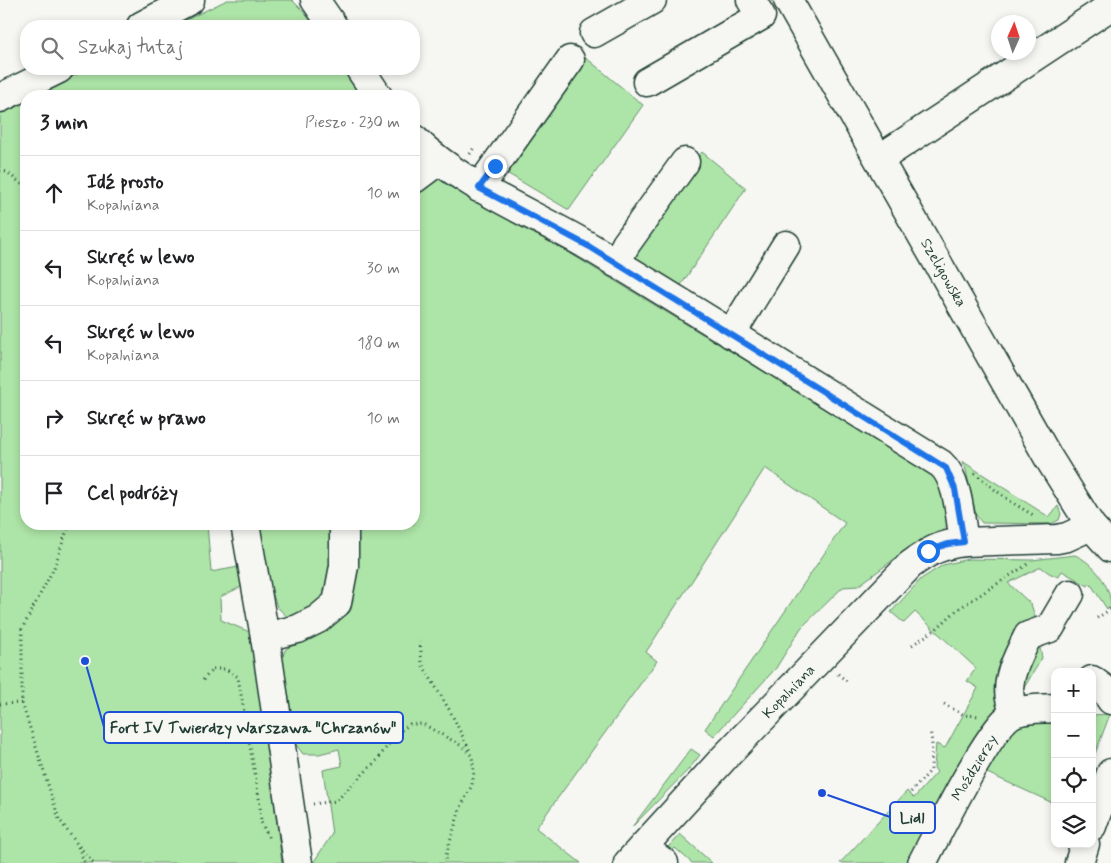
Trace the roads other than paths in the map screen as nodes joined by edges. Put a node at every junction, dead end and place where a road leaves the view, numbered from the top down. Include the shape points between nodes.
1 (190, 0) edge
2 (315, 0) edge
3 (652, 0) edge
4 (751, 0) edge
5 (788, 0) edge
6 (1111, 6) edge
7 (152, 20) edge
8 (328, 20) edge
9 (594, 33) dead end
10 (570, 60) dead end
11 (47, 75) edge
12 (364, 75) edge
13 (647, 82) dead end
14 (374, 90) edge
15 (0, 98) edge
16 (420, 144) edge
17 (878, 159) junction
18 (438, 161) junction
19 (685, 162) dead end
20 (420, 174) edge
21 (479, 188) junction
22 (786, 245) dead end
23 (616, 263) junction
24 (731, 334) junction
25 (245, 530) edge
26 (344, 530) edge
27 (1104, 539) edge
28 (964, 542) junction
29 (1070, 594) dead end
30 (265, 637) junction
31 (1096, 683) edge
32 (1111, 700) edge
33 (1111, 704) edge
34 (1096, 706) edge
35 (1051, 709) edge
36 (1010, 716) junction
37 (1111, 774) edge
38 (1096, 815) edge
39 (1085, 848) edge
40 (635, 855) edge
41 (298, 863) edge
42 (664, 863) edge
43 (922, 863) edge
44 (1079, 863) edge

1 - 7 street
2 - 8 street
3 - 9 street
4 - 13 street via 761,16
5 - 17 street, Szeligowska
6 - 17 street
10 - 21 street
11 - 15 street
12 - 14 street
16 - 18 street
17 - 27 street, Szeligowska via 1074,502
18 - 20 street
18 - 21 street
19 - 23 street
21 - 23 street
22 - 24 street
23 - 24 street
24 - 28 street via 946,468 955,489
25 - 30 street
26 - 30 street via 344,566 337,603 318,620
27 - 28 street, Kopalniana via 1067,537
28 - 40 street, Kopalniana via 928,551 910,565
29 - 36 street via 1050,628 1028,636 1009,685
30 - 41 street
31 - 32 street
33 - 34 street
35 - 36 street
36 - 43 street, Moździerzy via 982,749
37 - 38 street
39 - 44 street
40 - 42 street

